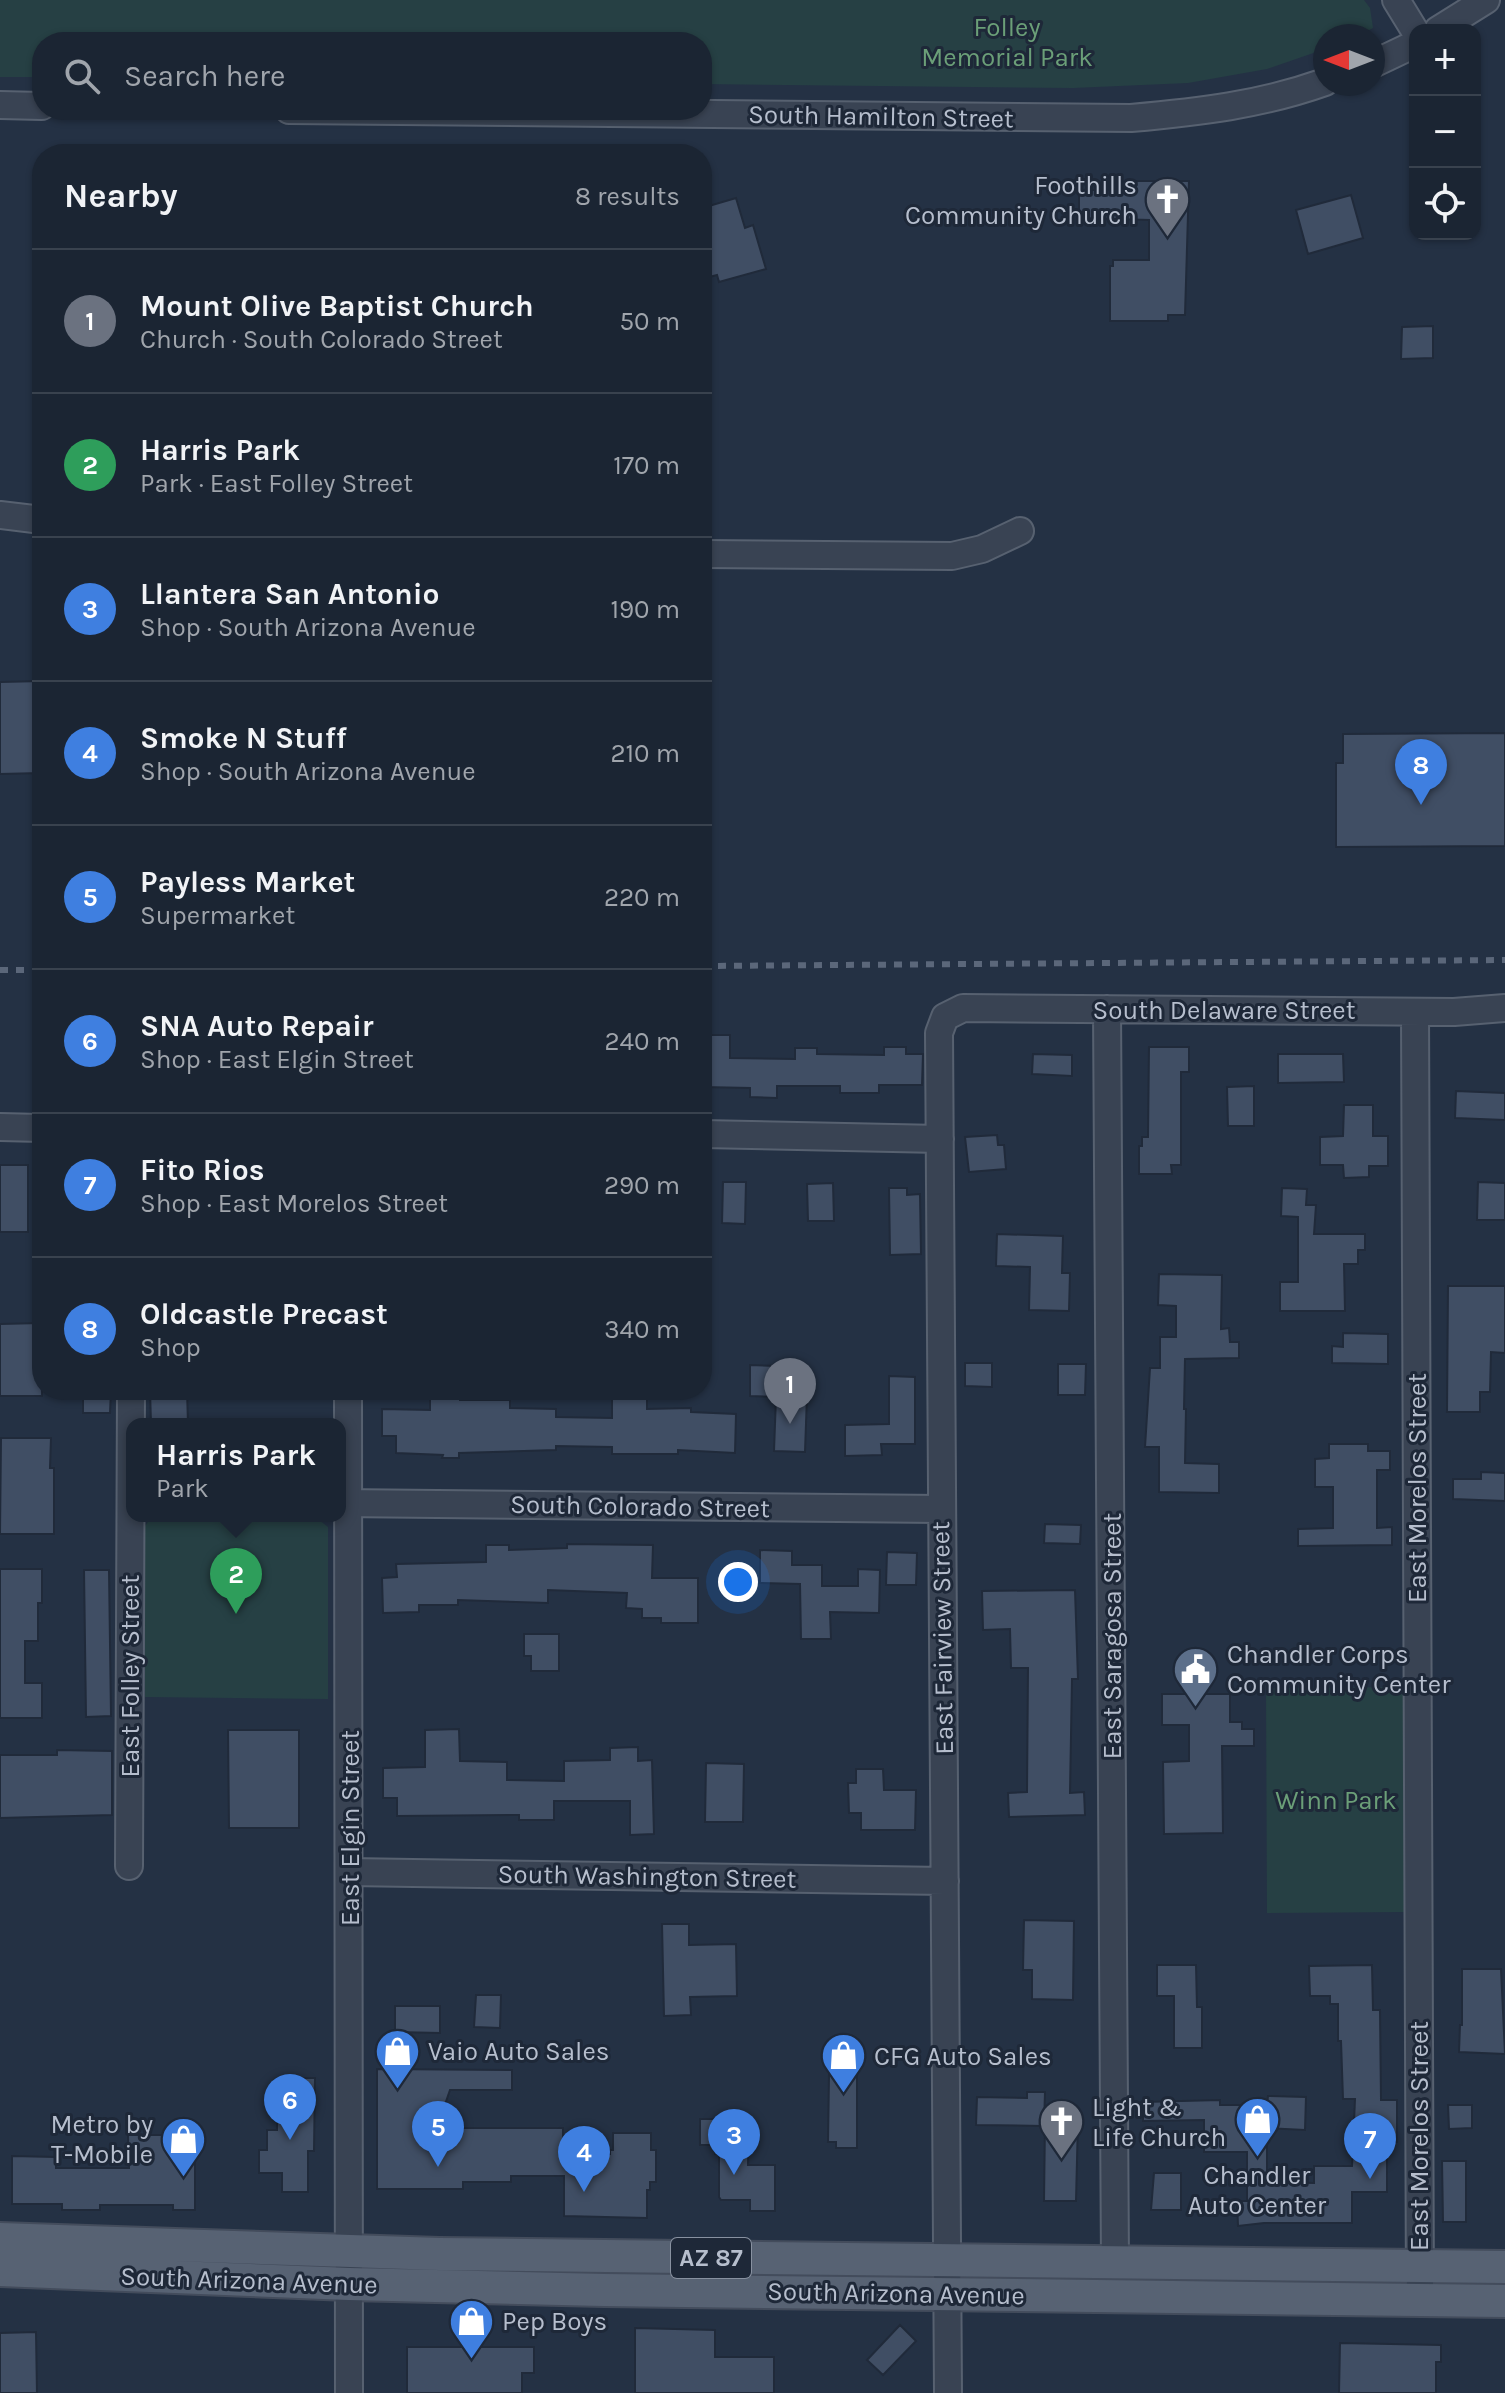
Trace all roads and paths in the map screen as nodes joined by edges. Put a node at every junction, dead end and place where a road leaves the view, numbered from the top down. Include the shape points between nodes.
1 (1396, 0) edge
2 (1486, 0) edge
3 (1411, 24) edge
4 (1448, 24) edge
5 (1409, 47) edge
6 (1385, 58) edge
7 (1313, 86) edge
8 (0, 105) edge
9 (32, 106) edge
10 (712, 114) edge
11 (0, 515) edge
12 (32, 519) edge
13 (1020, 531) dead end
14 (712, 554) edge
15 (1505, 1008) edge
16 (1107, 1009) junction
17 (1415, 1012) junction
18 (945, 1017) joint
19 (0, 1127) edge
20 (32, 1128) edge
21 (712, 1134) edge
22 (940, 1139) junction
23 (348, 1400) edge
24 (346, 1465) edge
25 (346, 1503) edge
26 (940, 1509) junction
27 (132, 1522) edge
28 (345, 1522) edge
29 (129, 1866) dead end
30 (349, 1872) junction
31 (945, 1881) junction
32 (0, 2239) edge
33 (947, 2260) junction
34 (1115, 2263) junction
35 (1420, 2266) junction
36 (349, 2267) junction
37 (1505, 2267) edge
38 (0, 2270) edge
39 (947, 2294) junction
40 (1420, 2299) junction
41 (1505, 2301) edge
42 (349, 2393) edge
43 (948, 2393) edge

1 - 3 street
2 - 4 street
5 - 6 street
7 - 10 street, South Hamilton Street via 1259,103 1131,118
8 - 9 street
11 - 12 street
13 - 14 street via 952,556
15 - 17 street, South Delaware Street
16 - 17 street, South Delaware Street
16 - 18 street, South Delaware Street via 963,1008
16 - 34 street, East Saragosa Street
17 - 35 street, East Morelos Street
18 - 22 street, East Fairview Street via 939,1033
19 - 20 street
21 - 22 street
22 - 26 street, East Fairview Street
23 - 24 street, East Elgin Street
25 - 26 street, South Colorado Street
26 - 31 street, East Fairview Street
27 - 29 street, East Folley Street
28 - 30 street, East Elgin Street
30 - 31 street, South Washington Street
30 - 36 street, East Elgin Street
31 - 33 street, East Fairview Street
32 - 36 main road, South Arizona Avenue / AZ 87
33 - 34 main road, South Arizona Avenue / AZ 87
33 - 36 main road, South Arizona Avenue / AZ 87
33 - 39 street, East Fairview Street
34 - 35 main road, South Arizona Avenue / AZ 87
35 - 37 main road, South Arizona Avenue / AZ 87
35 - 40 street, East Morelos Street
36 - 38 main road, South Arizona Avenue / AZ 87
36 - 39 main road, South Arizona Avenue / AZ 87 via 604,2290
36 - 42 street, East Elgin Street
39 - 40 main road, South Arizona Avenue / AZ 87
39 - 43 street, East Fairview Street
40 - 41 main road, South Arizona Avenue / AZ 87

